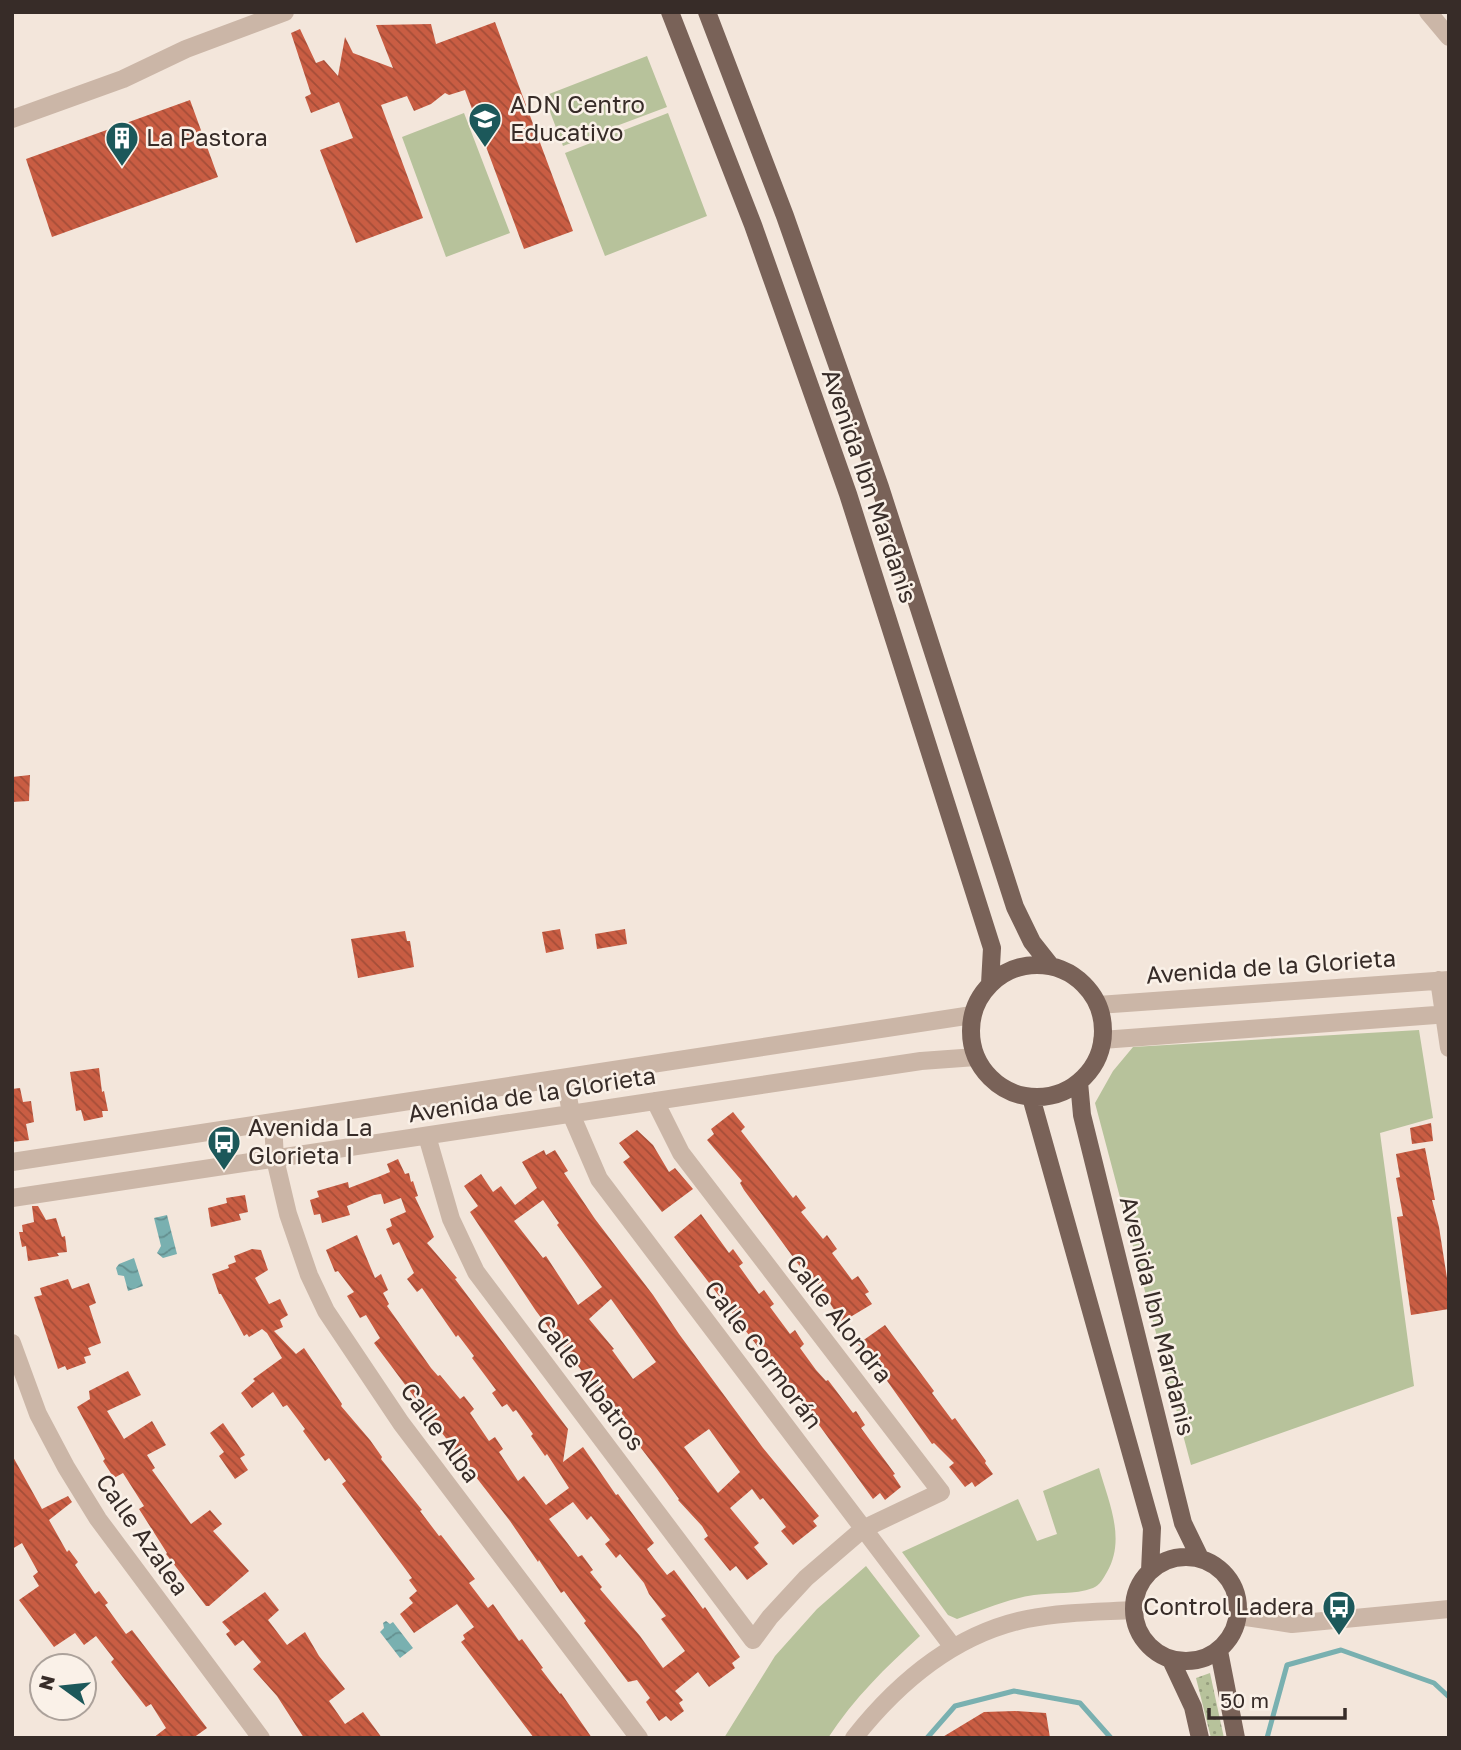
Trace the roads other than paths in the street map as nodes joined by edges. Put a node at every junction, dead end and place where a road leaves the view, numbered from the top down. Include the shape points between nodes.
1 (285, 12) edge
2 (670, 12) edge
3 (707, 12) edge
4 (1428, 12) edge
5 (1449, 37) edge
6 (12, 118) edge
7 (1051, 966) junction
8 (1444, 980) edge
9 (990, 984) junction
10 (1097, 1005) junction
11 (1446, 1014) edge
12 (972, 1015) junction
13 (1102, 1040) junction
14 (1449, 1048) edge
15 (976, 1057) junction
16 (565, 1077) junction
17 (1079, 1082) junction
18 (1031, 1097) junction
19 (655, 1101) junction
20 (571, 1114) junction
21 (273, 1122) junction
22 (427, 1136) junction
23 (275, 1158) junction
24 (12, 1162) edge
25 (12, 1198) edge
26 (12, 1343) edge
27 (863, 1529) junction
28 (1200, 1558) junction
29 (1150, 1571) junction
30 (1449, 1609) edge
31 (1134, 1610) junction
32 (1239, 1616) junction
33 (953, 1647) junction
34 (1219, 1651) junction
35 (1171, 1660) junction
36 (261, 1738) edge
37 (639, 1738) edge
38 (855, 1738) edge
39 (1200, 1738) edge
40 (1236, 1738) edge

1 - 6 street via 186,49 123,79
2 - 9 main road, Avenida Ibn Mardanis via 852,507 992,948
3 - 7 main road, Avenida Ibn Mardanis via 880,487 1015,907 1032,942
4 - 5 street
7 - 9 main road via 1029,965 1008,971
7 - 10 main road via 1070,973
8 - 10 street, Avenida de la Glorieta
8 - 11 street
9 - 12 main road
10 - 13 main road
11 - 13 street
11 - 14 street
12 - 15 main road
12 - 16 street, Avenida de la Glorieta
13 - 17 main road via 1098,1056
15 - 18 main road via 998,1085
15 - 19 street, Avenida de la Glorieta via 921,1061
16 - 20 street, Calle Cormorán
16 - 21 street, Avenida de la Glorieta
17 - 18 main road via 1056,1094
17 - 28 main road, Avenida Ibn Mardanis via 1082,1115 1184,1523
18 - 29 main road via 1152,1528
19 - 20 street, Avenida de la Glorieta
19 - 27 street, Calle Alondra via 681,1153 941,1492
20 - 22 street, Avenida de la Glorieta
20 - 27 street, Calle Cormorán via 599,1180
21 - 23 street, Calle Alba
21 - 24 street, Avenida de la Glorieta
22 - 23 street, Avenida de la Glorieta
22 - 27 street, Calle Albatros via 451,1219 476,1272 753,1640 806,1578
23 - 25 street, Avenida de la Glorieta
23 - 37 street, Calle Alba via 296,1238 326,1311 401,1423
26 - 36 street, Calle Azalea via 38,1414 92,1509
27 - 33 street, Calle Cormorán
28 - 29 main road via 1182,1556
28 - 32 main road via 1230,1580
29 - 31 main road via 1141,1582
30 - 32 street via 1292,1624
31 - 33 street via 1026,1619
31 - 35 main road via 1144,1641
32 - 34 main road
33 - 38 street via 895,1691
34 - 35 main road via 1188,1662
34 - 40 main road
35 - 39 main road via 1193,1707

